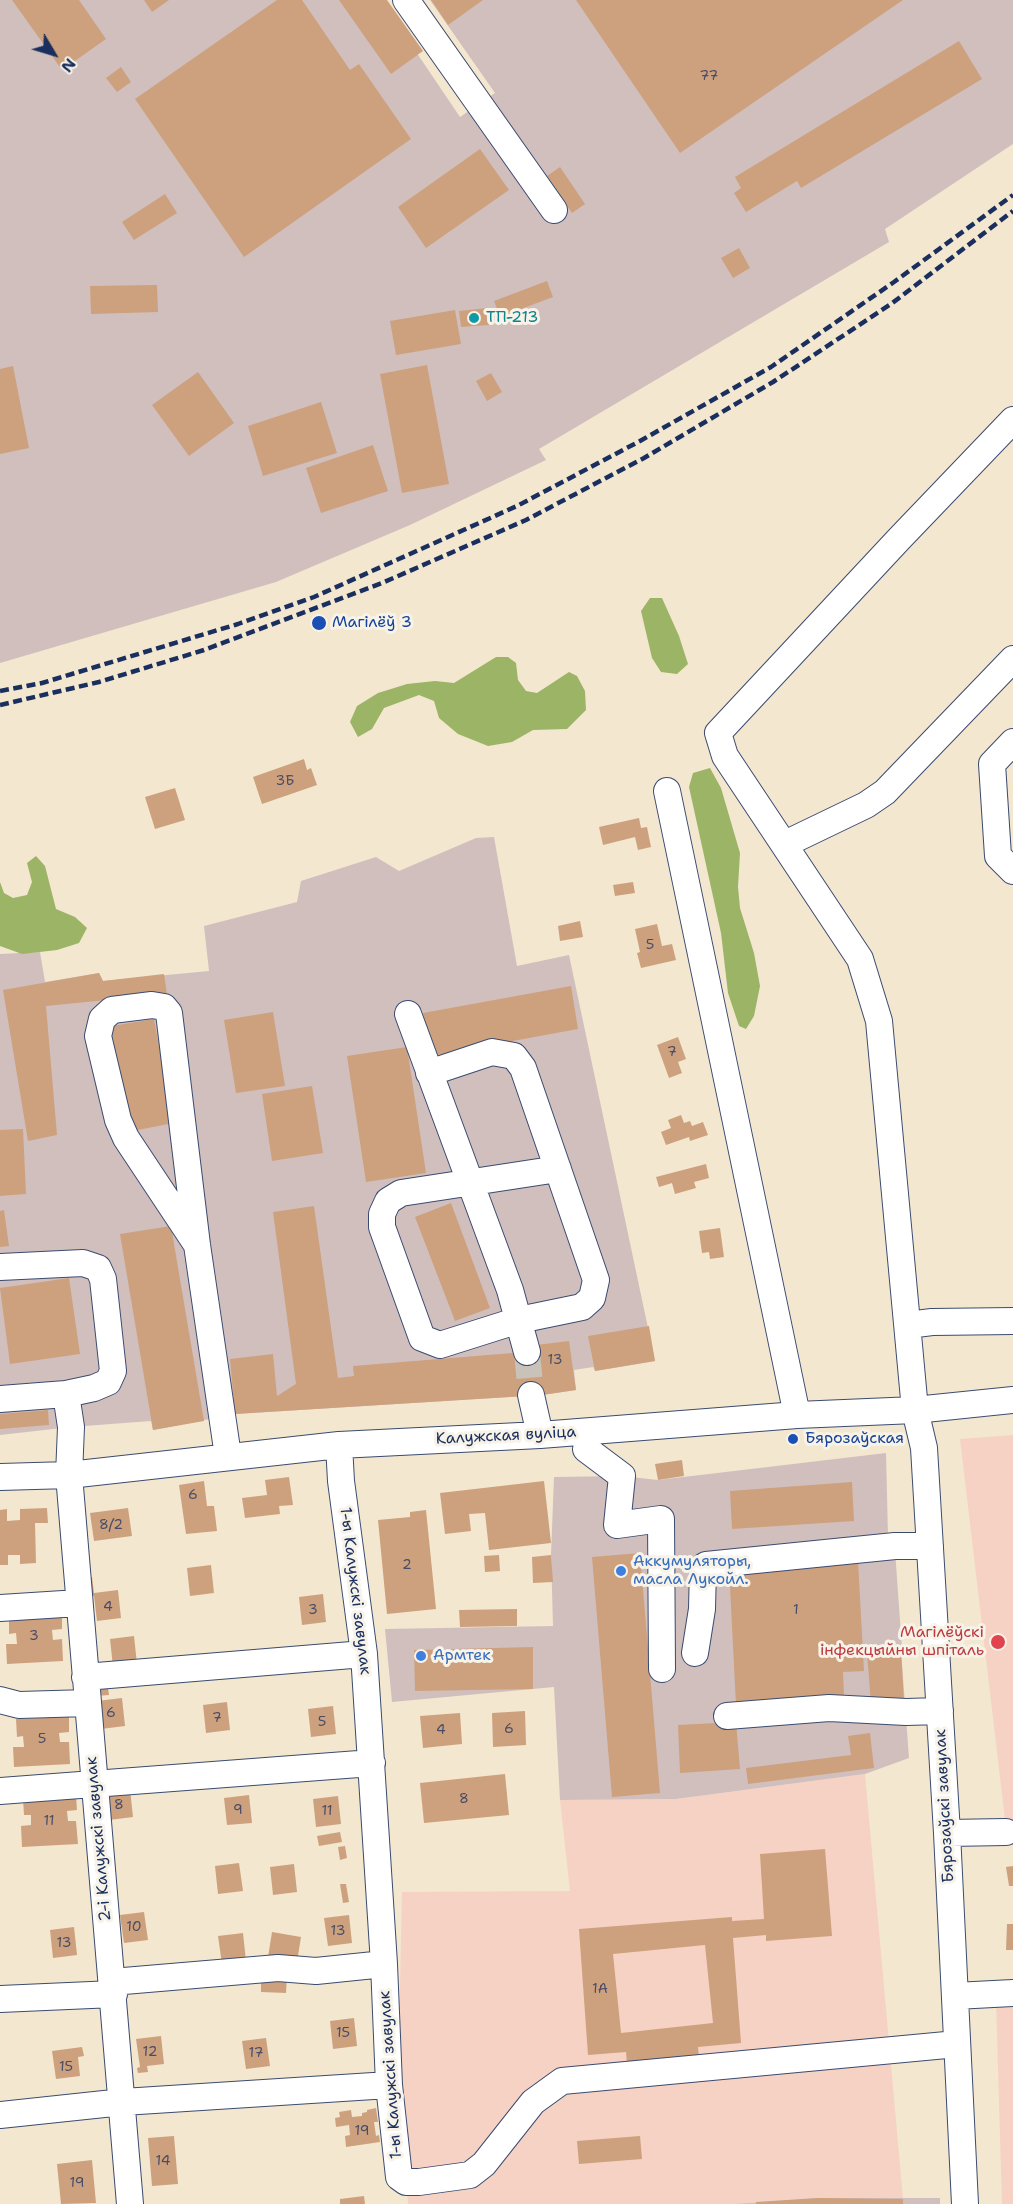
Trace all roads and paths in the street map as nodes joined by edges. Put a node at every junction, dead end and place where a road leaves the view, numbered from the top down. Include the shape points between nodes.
1 (406, 0) edge
2 (554, 210) dead end
3 (1013, 420) edge
4 (1013, 659) edge
5 (1013, 742) edge
6 (667, 791) dead end
7 (785, 844) junction
8 (1013, 871) edge
9 (408, 1014) dead end
10 (429, 1073) junction
11 (558, 1169) junction
12 (470, 1183) junction
13 (197, 1245) junction
14 (0, 1267) edge
15 (519, 1320) junction
16 (1013, 1321) edge
17 (908, 1325) junction
18 (527, 1352) tunnel mouth
19 (66, 1394) junction
20 (531, 1395) tunnel mouth
21 (0, 1399) edge
22 (1013, 1400) edge
23 (915, 1410) junction
24 (797, 1415) junction
25 (540, 1435) junction
26 (339, 1445) junction
27 (586, 1449) dead end
28 (228, 1456) junction
29 (69, 1475) junction
30 (0, 1478) edge
31 (930, 1546) junction
32 (80, 1604) junction
33 (0, 1608) edge
34 (695, 1653) dead end
35 (364, 1654) junction
36 (662, 1669) dead end
37 (85, 1677) junction
38 (0, 1700) edge
39 (88, 1703) junction
40 (940, 1711) junction
41 (727, 1716) dead end
42 (372, 1763) junction
43 (94, 1783) junction
44 (0, 1791) edge
45 (1006, 1832) dead end
46 (947, 1833) junction
47 (384, 1964) junction
48 (113, 1988) junction
49 (1013, 1993) edge
50 (955, 1996) junction
51 (0, 1999) edge
52 (957, 2044) junction
53 (389, 2085) junction
54 (123, 2102) junction
55 (0, 2115) edge
56 (130, 2204) edge
57 (965, 2204) edge

1 - 2 street
3 - 7 street, Бярозаўскі завулак via 718,733 725,756
4 - 7 street via 885,792
5 - 8 street via 992,764 998,856
6 - 24 street
7 - 17 street, Бярозаўскі завулак via 860,959 879,1021
9 - 10 street
10 - 11 street via 492,1052 514,1056 523,1068
10 - 12 street
11 - 12 street
11 - 15 street via 596,1280 592,1298 582,1307
12 - 15 street
12 - 15 street via 401,1193 388,1201 382,1227 422,1338 440,1345
13 - 13 street via 168,1013 164,1007 152,1005 112,1010 102,1019 98,1036 118,1120
13 - 28 street
14 - 19 street via 83,1263 98,1268 103,1279 113,1371 108,1382
15 - 18 street
16 - 17 street
17 - 23 street, Бярозаўскі завулак
19 - 21 street
19 - 29 street, 2-і Калужскі завулак via 71,1427
20 - 25 street
22 - 23 street, Калужская вуліца
23 - 24 street, Калужская вуліца
23 - 31 street, Бярозаўскі завулак via 924,1448
24 - 25 street, Калужская вуліца
25 - 26 street, Калужская вуліца
26 - 28 street, Калужская вуліца
26 - 35 street, 1-ы Калужскі завулак
27 - 36 street via 622,1476 617,1525 661,1519
28 - 29 street, Калужская вуліца
29 - 30 street, Калужская вуліца
29 - 32 street, 2-і Калужскі завулак
31 - 34 street via 706,1565
31 - 40 street, Бярозаўскі завулак
32 - 33 street
32 - 37 street, 2-і Калужскі завулак
35 - 37 street
35 - 42 street, 1-ы Калужскі завулак
37 - 39 street, 2-і Калужскі завулак
38 - 39 street via 19,1705
39 - 43 street, 2-і Калужскі завулак
40 - 41 street via 829,1708
40 - 46 street, Бярозаўскі завулак
42 - 43 street
42 - 47 street, 1-ы Калужскі завулак
43 - 44 street
43 - 48 street, 2-і Калужскі завулак
45 - 46 street
46 - 50 street, Бярозаўскі завулак
47 - 48 street via 316,1971 278,1968
47 - 53 street, 1-ы Калужскі завулак
48 - 51 street
48 - 54 street, 2-і Калужскі завулак
49 - 50 street
50 - 52 street, Бярозаўскі завулак
52 - 53 street, 1-ы Калужскі завулак via 562,2081 533,2102 484,2164 470,2175 420,2182 406,2182 399,2177
52 - 57 street, Бярозаўскі завулак
53 - 54 street
54 - 55 street
54 - 56 street, 2-і Калужскі завулак

